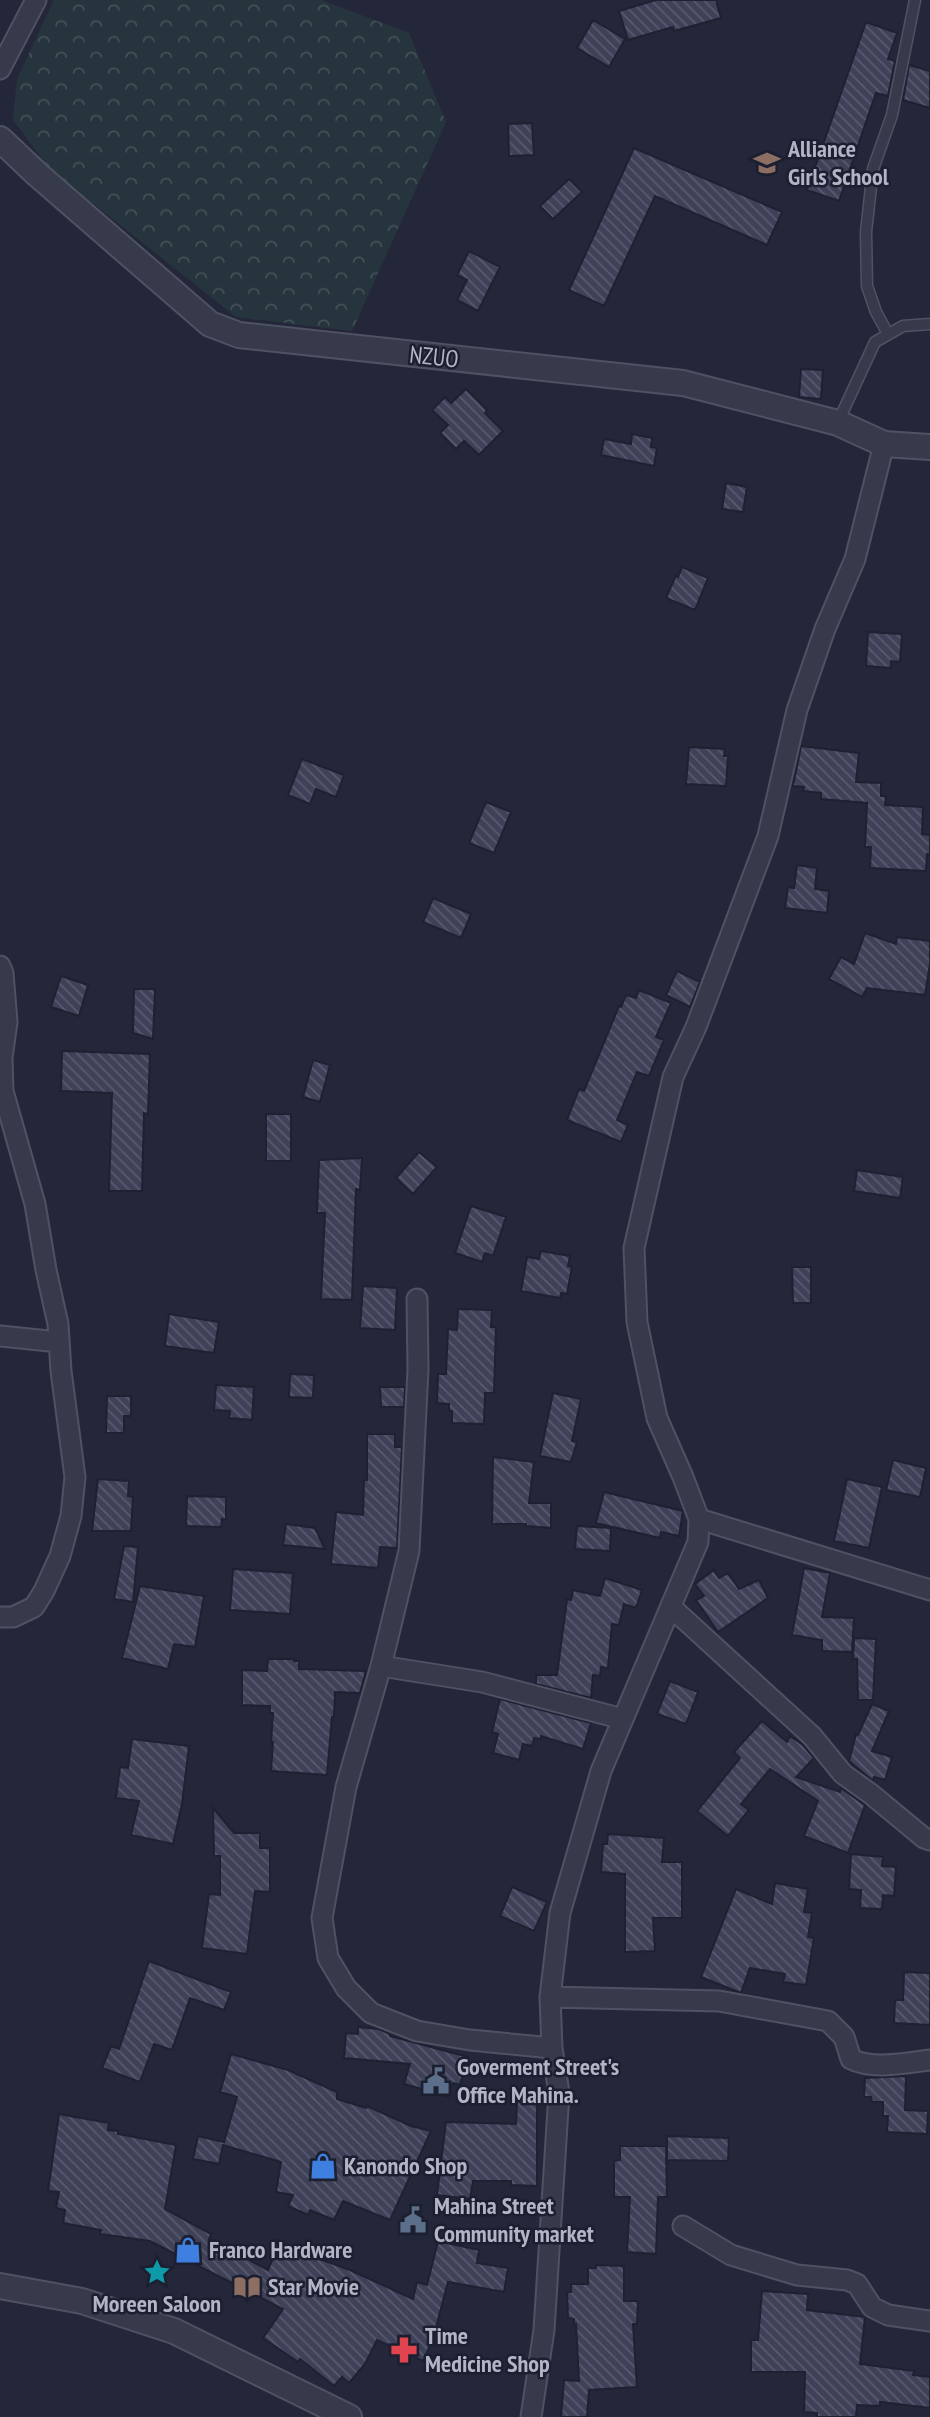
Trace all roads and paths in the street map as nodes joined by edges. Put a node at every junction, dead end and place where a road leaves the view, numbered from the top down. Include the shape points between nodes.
1 (36, 0) edge
2 (915, 0) edge
3 (0, 69) edge
4 (0, 139) edge
5 (930, 324) edge
6 (888, 334) junction
7 (838, 423) junction
8 (884, 444) junction
9 (930, 447) edge
10 (0, 966) edge
11 (417, 1299) dead end
12 (0, 1336) edge
13 (60, 1342) junction
14 (699, 1519) junction
15 (930, 1590) edge
16 (672, 1608) junction
17 (0, 1617) edge
18 (381, 1665) junction
19 (623, 1719) junction
20 (930, 1840) edge
21 (550, 1997) junction
22 (552, 2048) junction
23 (930, 2060) edge
24 (683, 2226) dead end
25 (0, 2286) edge
26 (930, 2321) edge
27 (349, 2417) edge
28 (531, 2417) edge

1 - 3 street
2 - 6 lane via 892,115 873,169 866,232 867,286
4 - 7 street, NZUO via 210,324 239,334 682,383
5 - 6 lane via 903,326
6 - 7 lane via 875,342
7 - 8 street, NZUO
8 - 9 street, NZUO
8 - 14 street via 855,559 800,699 768,836 673,1077 634,1248 637,1322 656,1418
10 - 13 street via 7,1022 3,1091 35,1204
11 - 18 street via 409,1551
12 - 13 street
13 - 17 street via 75,1476 71,1516 61,1556 34,1607 13,1617
14 - 15 street
14 - 16 street via 698,1542
16 - 19 street
16 - 20 street via 812,1736 843,1774
18 - 19 street via 482,1682
18 - 22 street via 346,1787 323,1918 328,1958 346,1988 371,2013 417,2031
19 - 21 street via 601,1771 560,1913
21 - 22 street
21 - 23 street via 719,2001 828,2021 844,2037 851,2059 861,2064
22 - 28 street via 559,2094 544,2330
24 - 26 street via 732,2255 797,2274 857,2284 872,2307 888,2315
25 - 27 street via 82,2301 174,2331

